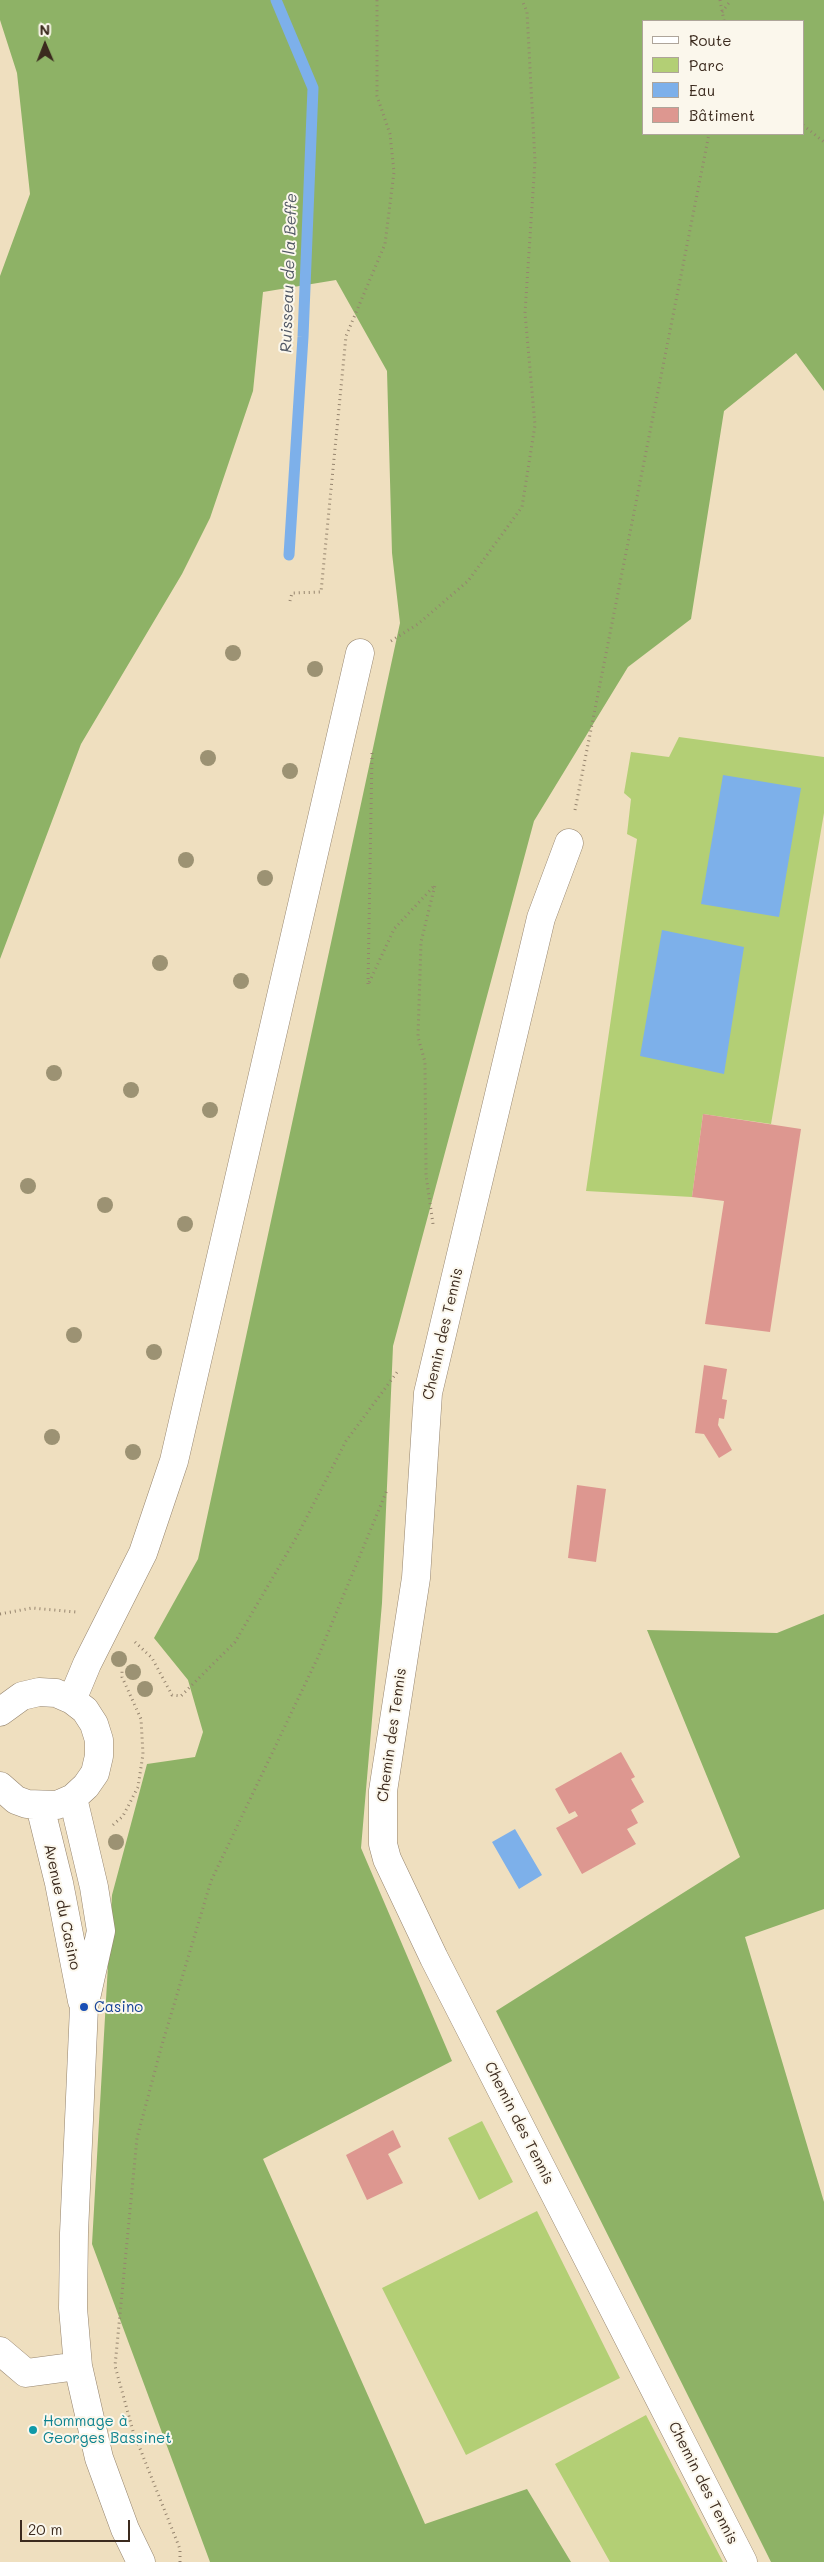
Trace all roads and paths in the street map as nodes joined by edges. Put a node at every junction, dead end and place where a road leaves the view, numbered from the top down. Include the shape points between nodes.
1 (377, 0) edge
2 (522, 0) edge
3 (720, 0) edge
4 (731, 0) edge
5 (722, 13) junction
6 (724, 20) edge
7 (804, 126) edge
8 (708, 135) edge
9 (824, 142) edge
10 (290, 601) dead end
11 (359, 658) joint
12 (372, 752) dead end
13 (569, 842) joint
14 (434, 1234) dead end
15 (404, 1363) dead end
16 (390, 1484) dead end
17 (0, 1614) edge
18 (85, 1615) dead end
19 (130, 1639) dead end
20 (11, 1692) edge
21 (72, 1700) junction
22 (0, 1712) edge
23 (2, 1792) edge
24 (73, 1798) junction
25 (40, 1806) junction
26 (84, 2007) junction
27 (0, 2351) edge
28 (78, 2366) junction
29 (141, 2562) edge
30 (180, 2562) edge
31 (743, 2562) edge

1 - 10 path via 377,96 390,134 394,172 385,244 346,336 321,592 292,593
2 - 11 path via 526,12 536,160 525,313 535,425 522,507 468,580 418,624
3 - 5 path
4 - 5 path
5 - 6 path
7 - 9 path
8 - 13 path
11 - 21 street via 174,1461 143,1553
12 - 14 path via 368,985 394,929 435,885 421,942 418,1037 425,1062 426,1175
13 - 31 street, Chemin des Tennis via 541,918 428,1393 416,1578 383,1791 383,1844 387,1859 439,1967
15 - 19 path via 346,1440 296,1538 236,1642 181,1696 172,1695 152,1658 142,1646
16 - 30 path via 318,1656 211,1881 160,2048 137,2138 115,2366 133,2432 180,2549
17 - 18 path via 32,1608 71,1610
20 - 21 street via 56,1694
20 - 22 street
21 - 24 street via 85,1710 94,1724 100,1756 95,1773
23 - 25 street via 27,1804
24 - 25 street
24 - 26 street, Avenue du Casino via 101,1931
25 - 26 street, Avenue du Casino
26 - 28 street, Avenue du Casino via 73,2308
27 - 28 street via 26,2373
28 - 29 street, Avenue du Casino via 99,2458

